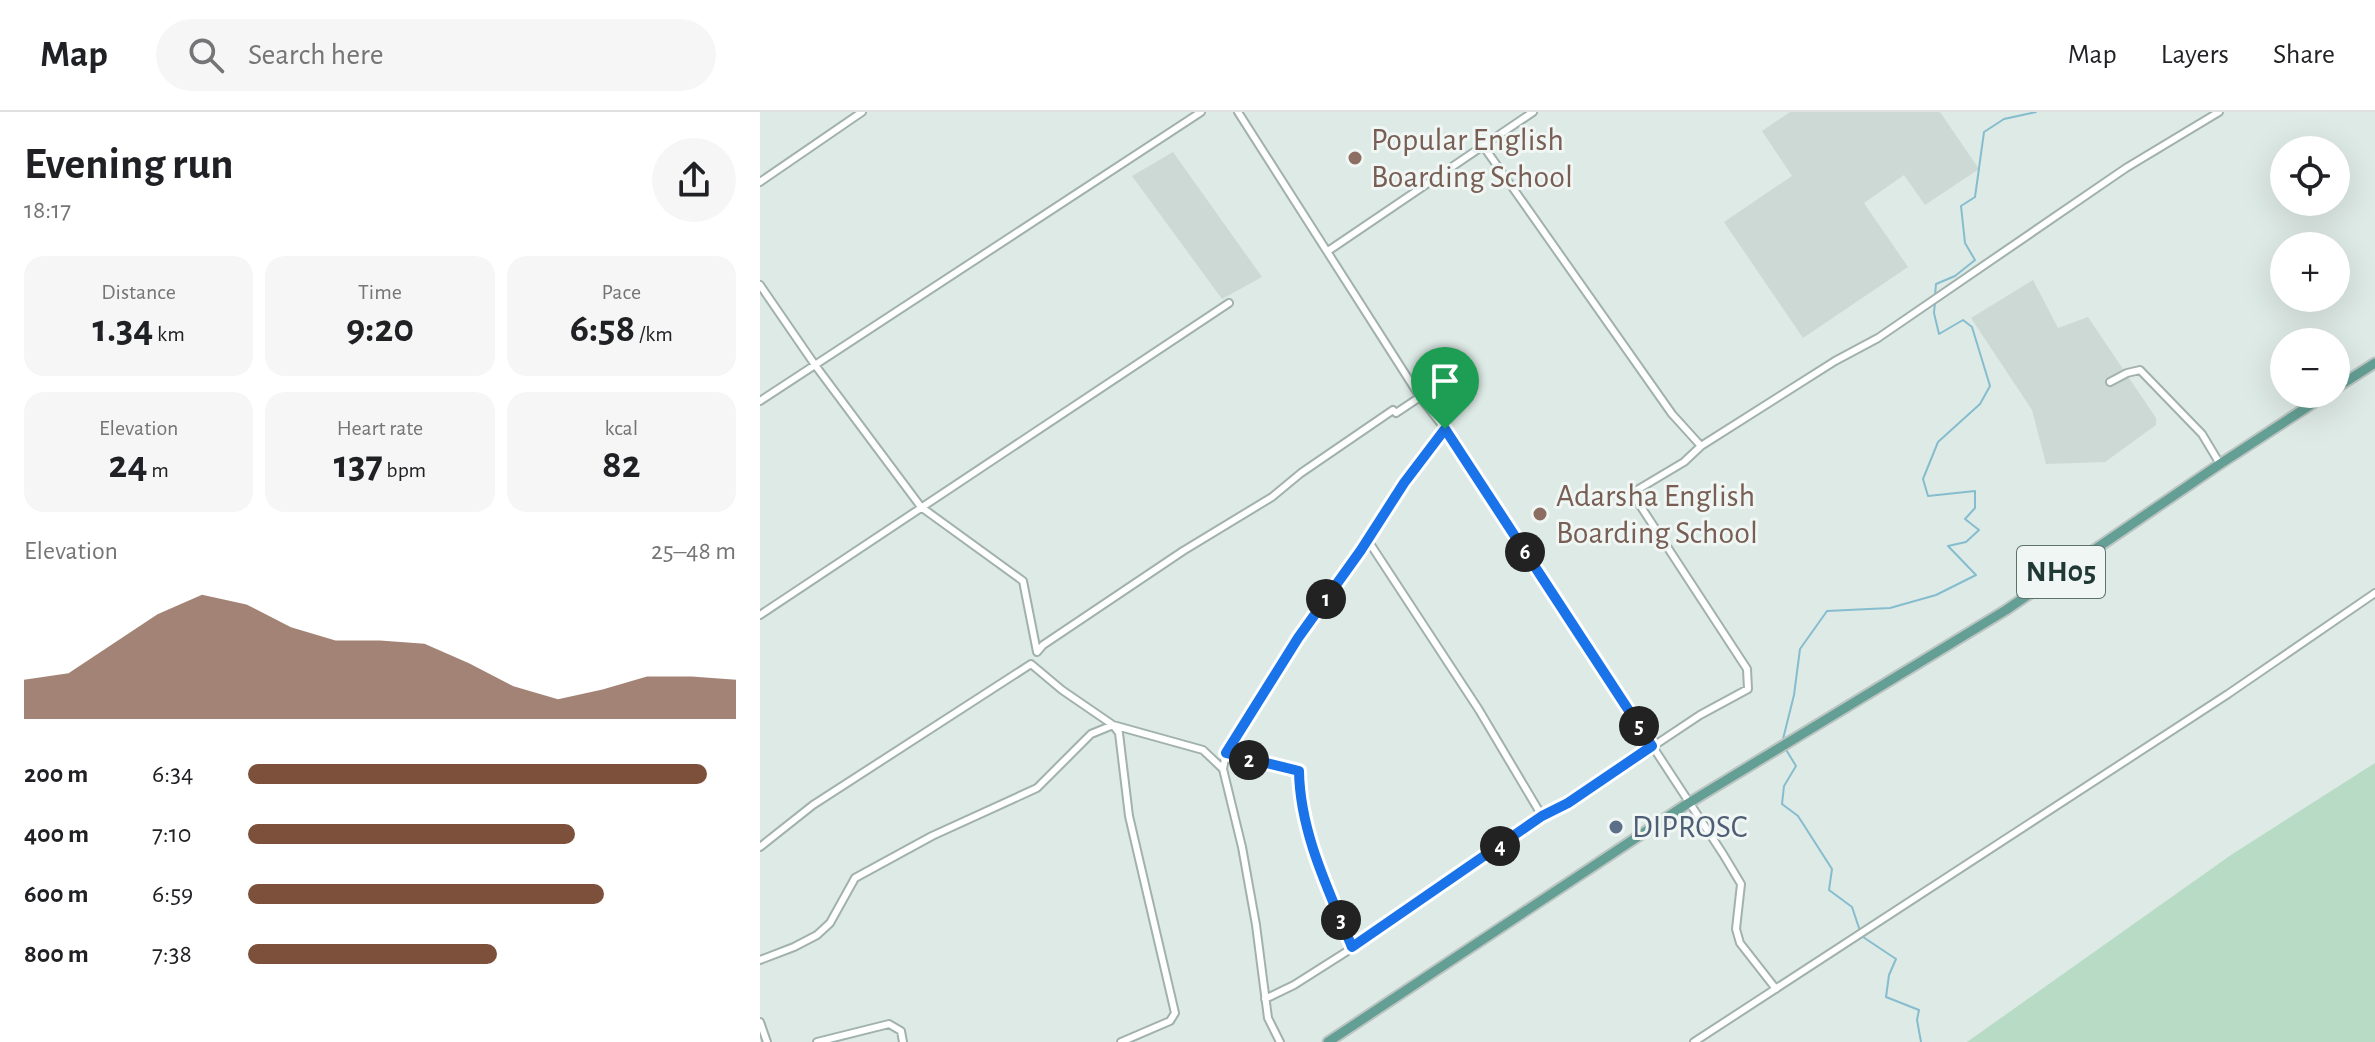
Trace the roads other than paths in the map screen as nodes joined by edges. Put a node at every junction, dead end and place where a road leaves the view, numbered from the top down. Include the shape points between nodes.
1 (862, 112) edge
2 (1201, 112) edge
3 (1238, 112) edge
4 (1533, 112) edge
5 (2219, 112) edge
6 (1484, 147) junction
7 (760, 182) edge
8 (1328, 251) junction
9 (760, 285) edge
10 (1229, 303) dead end
11 (2375, 363) edge
12 (815, 365) junction
13 (2350, 379) edge
14 (2110, 382) dead end
15 (1420, 397) junction
16 (760, 401) edge
17 (2306, 408) edge
18 (1445, 429) junction
19 (1701, 446) junction
20 (2220, 464) junction
21 (921, 507) junction
22 (1367, 539) junction
23 (2375, 593) edge
24 (760, 615) edge
25 (1113, 725) junction
26 (1652, 746) junction
27 (1226, 753) junction
28 (1223, 769) junction
29 (1687, 804) junction
30 (1542, 816) junction
31 (760, 847) edge
32 (1352, 947) junction
33 (760, 960) edge
34 (1776, 989) junction
35 (1265, 999) junction
36 (760, 1022) edge
37 (767, 1042) edge
38 (817, 1042) edge
39 (903, 1042) edge
40 (1121, 1042) edge
41 (1280, 1042) edge
42 (1328, 1042) edge
43 (1694, 1042) edge

1 - 7 street
2 - 12 street
3 - 8 street
4 - 6 street
5 - 19 street via 2126,168 1878,338
6 - 8 street
6 - 19 street via 1672,414
8 - 15 street
9 - 12 street
10 - 21 street
11 - 13 main road
12 - 16 street
12 - 21 street
14 - 20 street via 2140,370 2202,434
15 - 18 street
15 - 21 street via 1396,413 1393,410 1037,652 1023,581
17 - 20 main road, NH05
18 - 22 street
18 - 26 street
19 - 26 street via 1632,493 1747,669 1748,689
20 - 29 main road, NH05 via 2006,610
21 - 24 street
22 - 27 street
22 - 30 street
23 - 34 street
25 - 28 street via 1203,750
25 - 31 street via 1031,664 813,805
25 - 33 street via 1091,734 1037,788 855,878 830,923 817,935
25 - 40 street via 1119,733 1131,828 1175,1013 1170,1021
26 - 29 street
26 - 30 street
27 - 28 street
27 - 32 street via 1299,771 1303,817
28 - 35 street via 1254,909
29 - 34 street via 1741,884 1736,929 1740,943
29 - 42 main road, NH05
30 - 32 street
32 - 35 street
34 - 43 street
35 - 41 street
36 - 37 street
38 - 39 street via 889,1024 901,1031

